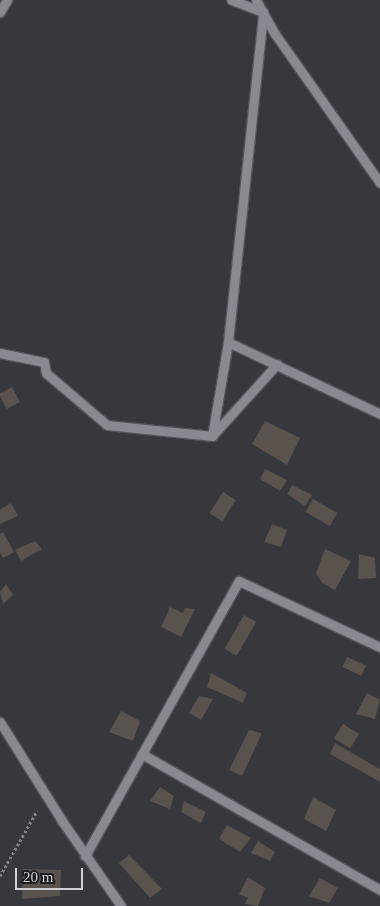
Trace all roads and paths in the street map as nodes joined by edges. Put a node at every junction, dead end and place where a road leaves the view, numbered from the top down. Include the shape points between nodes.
1 (8, 0) edge
2 (231, 0) edge
3 (256, 0) edge
4 (0, 12) edge
5 (263, 12) junction
6 (380, 183) edge
7 (228, 342) junction
8 (0, 353) edge
9 (277, 364) junction
10 (380, 414) edge
11 (212, 436) junction
12 (380, 647) edge
13 (0, 722) edge
14 (142, 754) junction
15 (45, 796) junction
16 (85, 856) junction
17 (0, 876) edge
18 (380, 890) edge
19 (121, 906) edge

1 - 4 street
2 - 5 street
3 - 5 street
5 - 6 street
5 - 7 street
7 - 9 street
7 - 11 street
8 - 11 street via 44,362 46,373 107,425
9 - 10 street
9 - 11 street
12 - 14 street via 239,581
13 - 15 street
14 - 16 street
14 - 18 street
15 - 16 street
15 - 17 path
16 - 19 street

